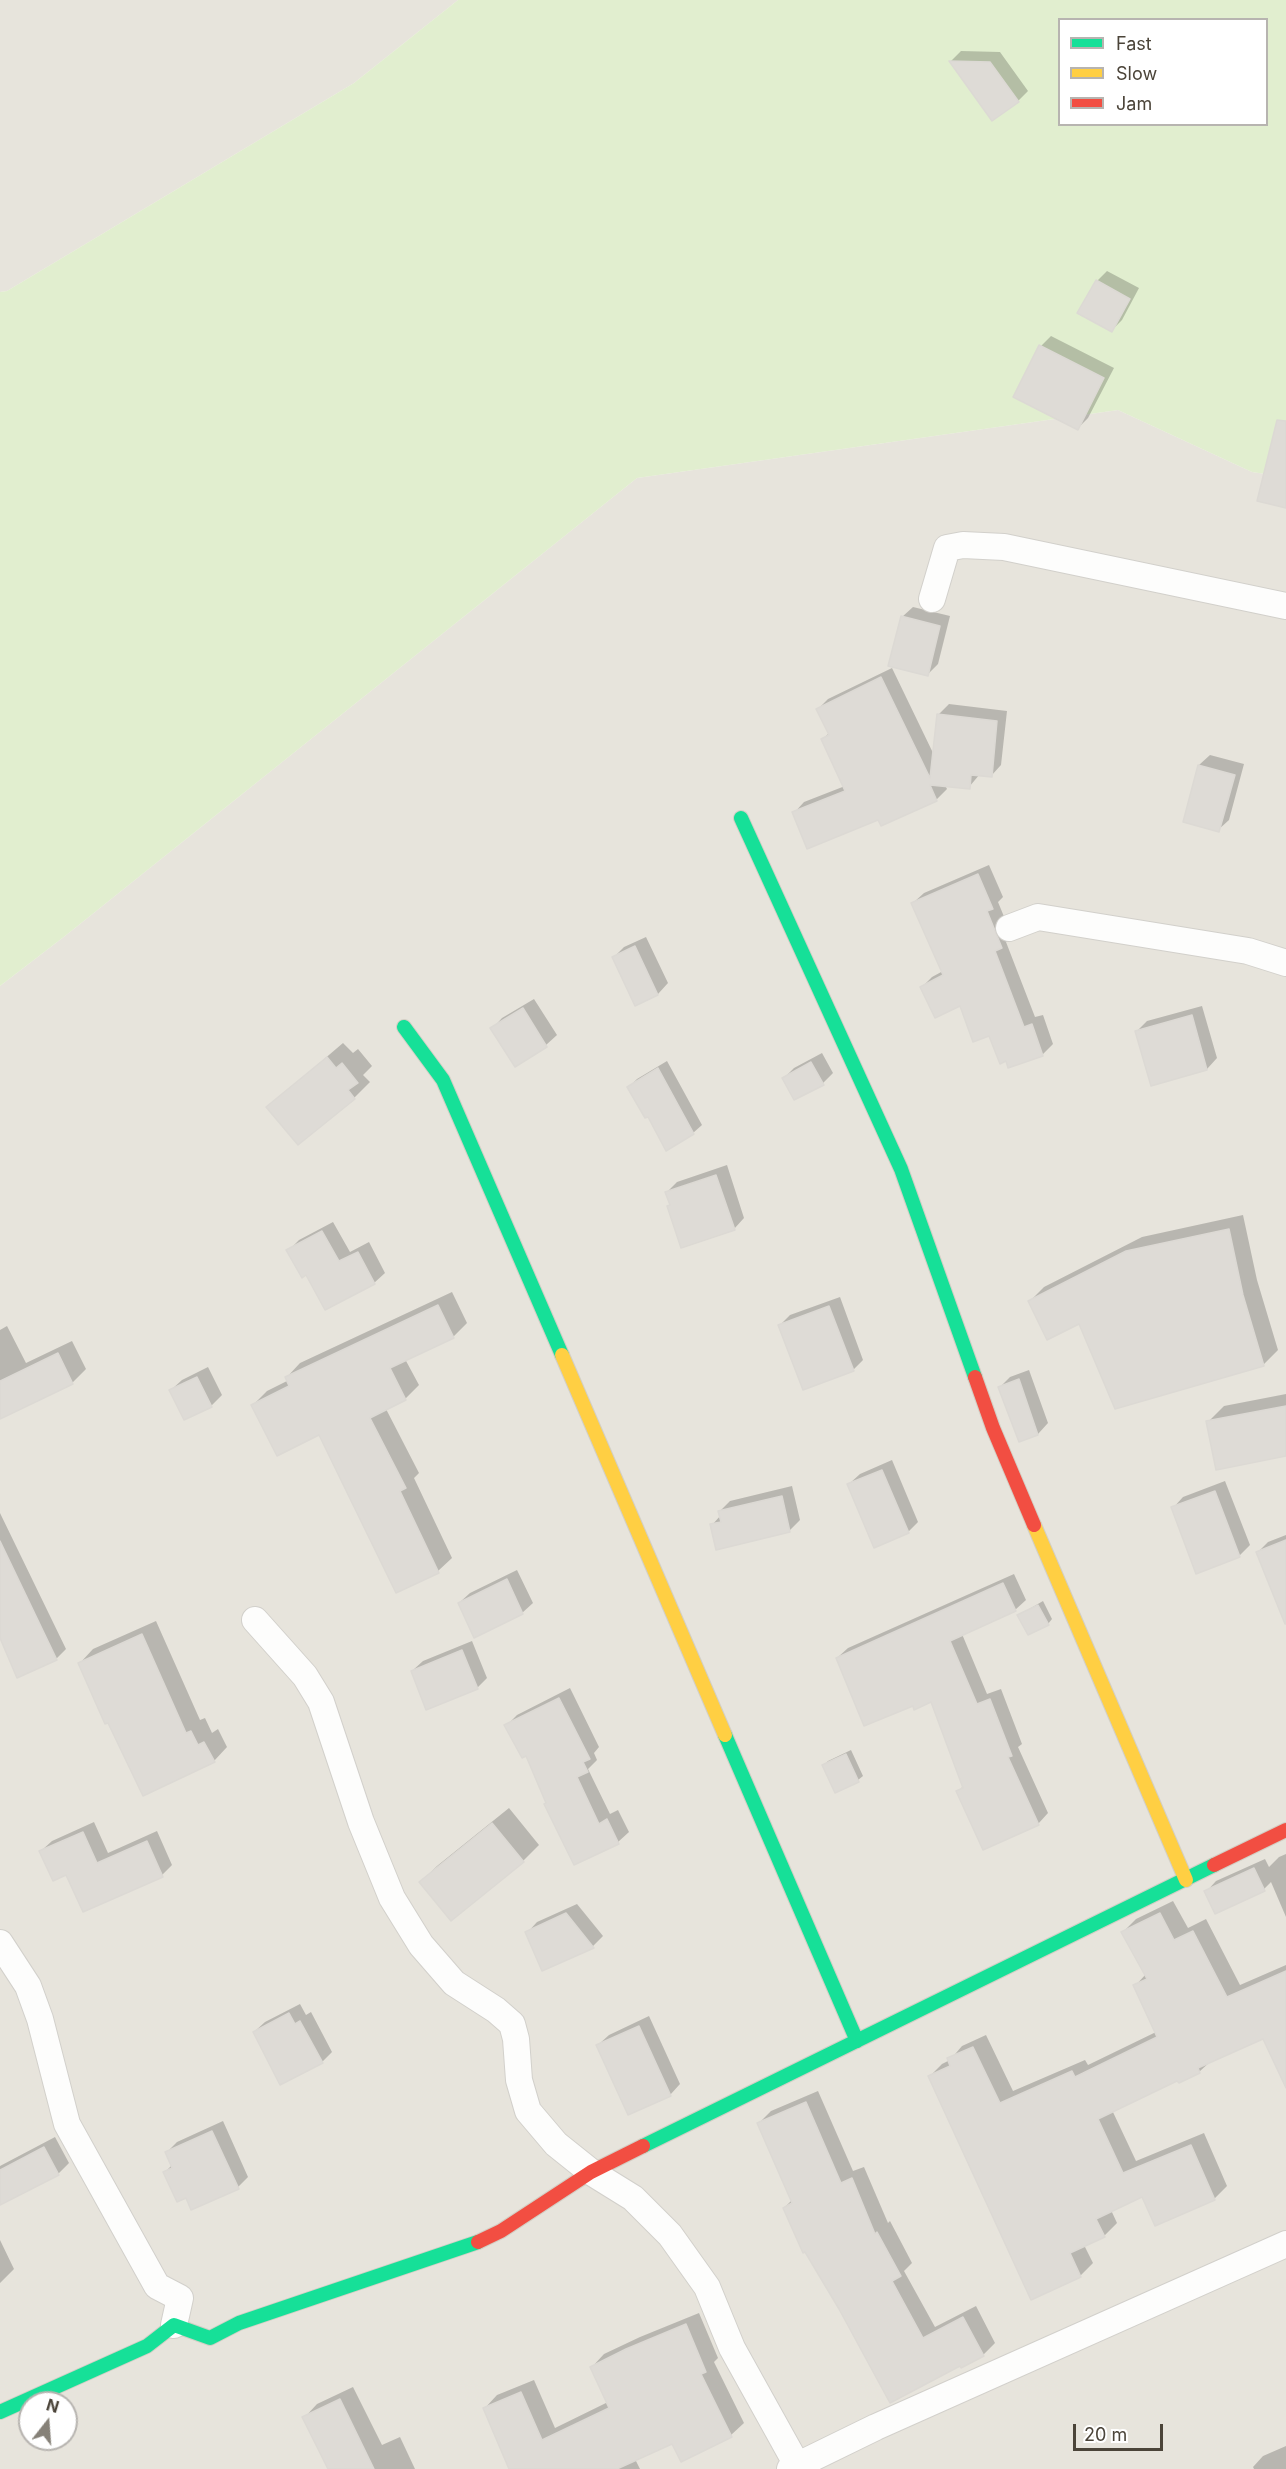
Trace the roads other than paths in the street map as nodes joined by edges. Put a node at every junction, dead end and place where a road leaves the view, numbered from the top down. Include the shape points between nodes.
1 (932, 598) dead end
2 (1286, 606) edge
3 (741, 818) dead end
4 (1009, 928) dead end
5 (1286, 963) edge
6 (404, 1027) dead end
7 (255, 1620) dead end
8 (1286, 1830) edge
9 (1186, 1880) junction
10 (0, 1943) edge
11 (857, 2041) junction
12 (591, 2172) junction
13 (1286, 2244) edge
14 (174, 2325) junction
15 (0, 2412) edge
16 (794, 2467) edge

1 - 2 street via 946,548 963,545 1004,547
3 - 9 street via 901,1169 993,1428
4 - 5 street via 1038,917 1248,951
6 - 11 street via 443,1080
7 - 12 street via 304,1676 321,1702 361,1822 392,1898 421,1945 454,1983 512,2024 519,2079 528,2111 556,2144
8 - 9 street
9 - 11 street
10 - 14 street via 28,1986 67,2124 158,2286 180,2298
11 - 12 street
12 - 14 street via 501,2231 465,2248 240,2323 210,2338
12 - 16 street via 633,2198 670,2235 707,2287 732,2348
13 - 16 street
14 - 15 street via 147,2346

